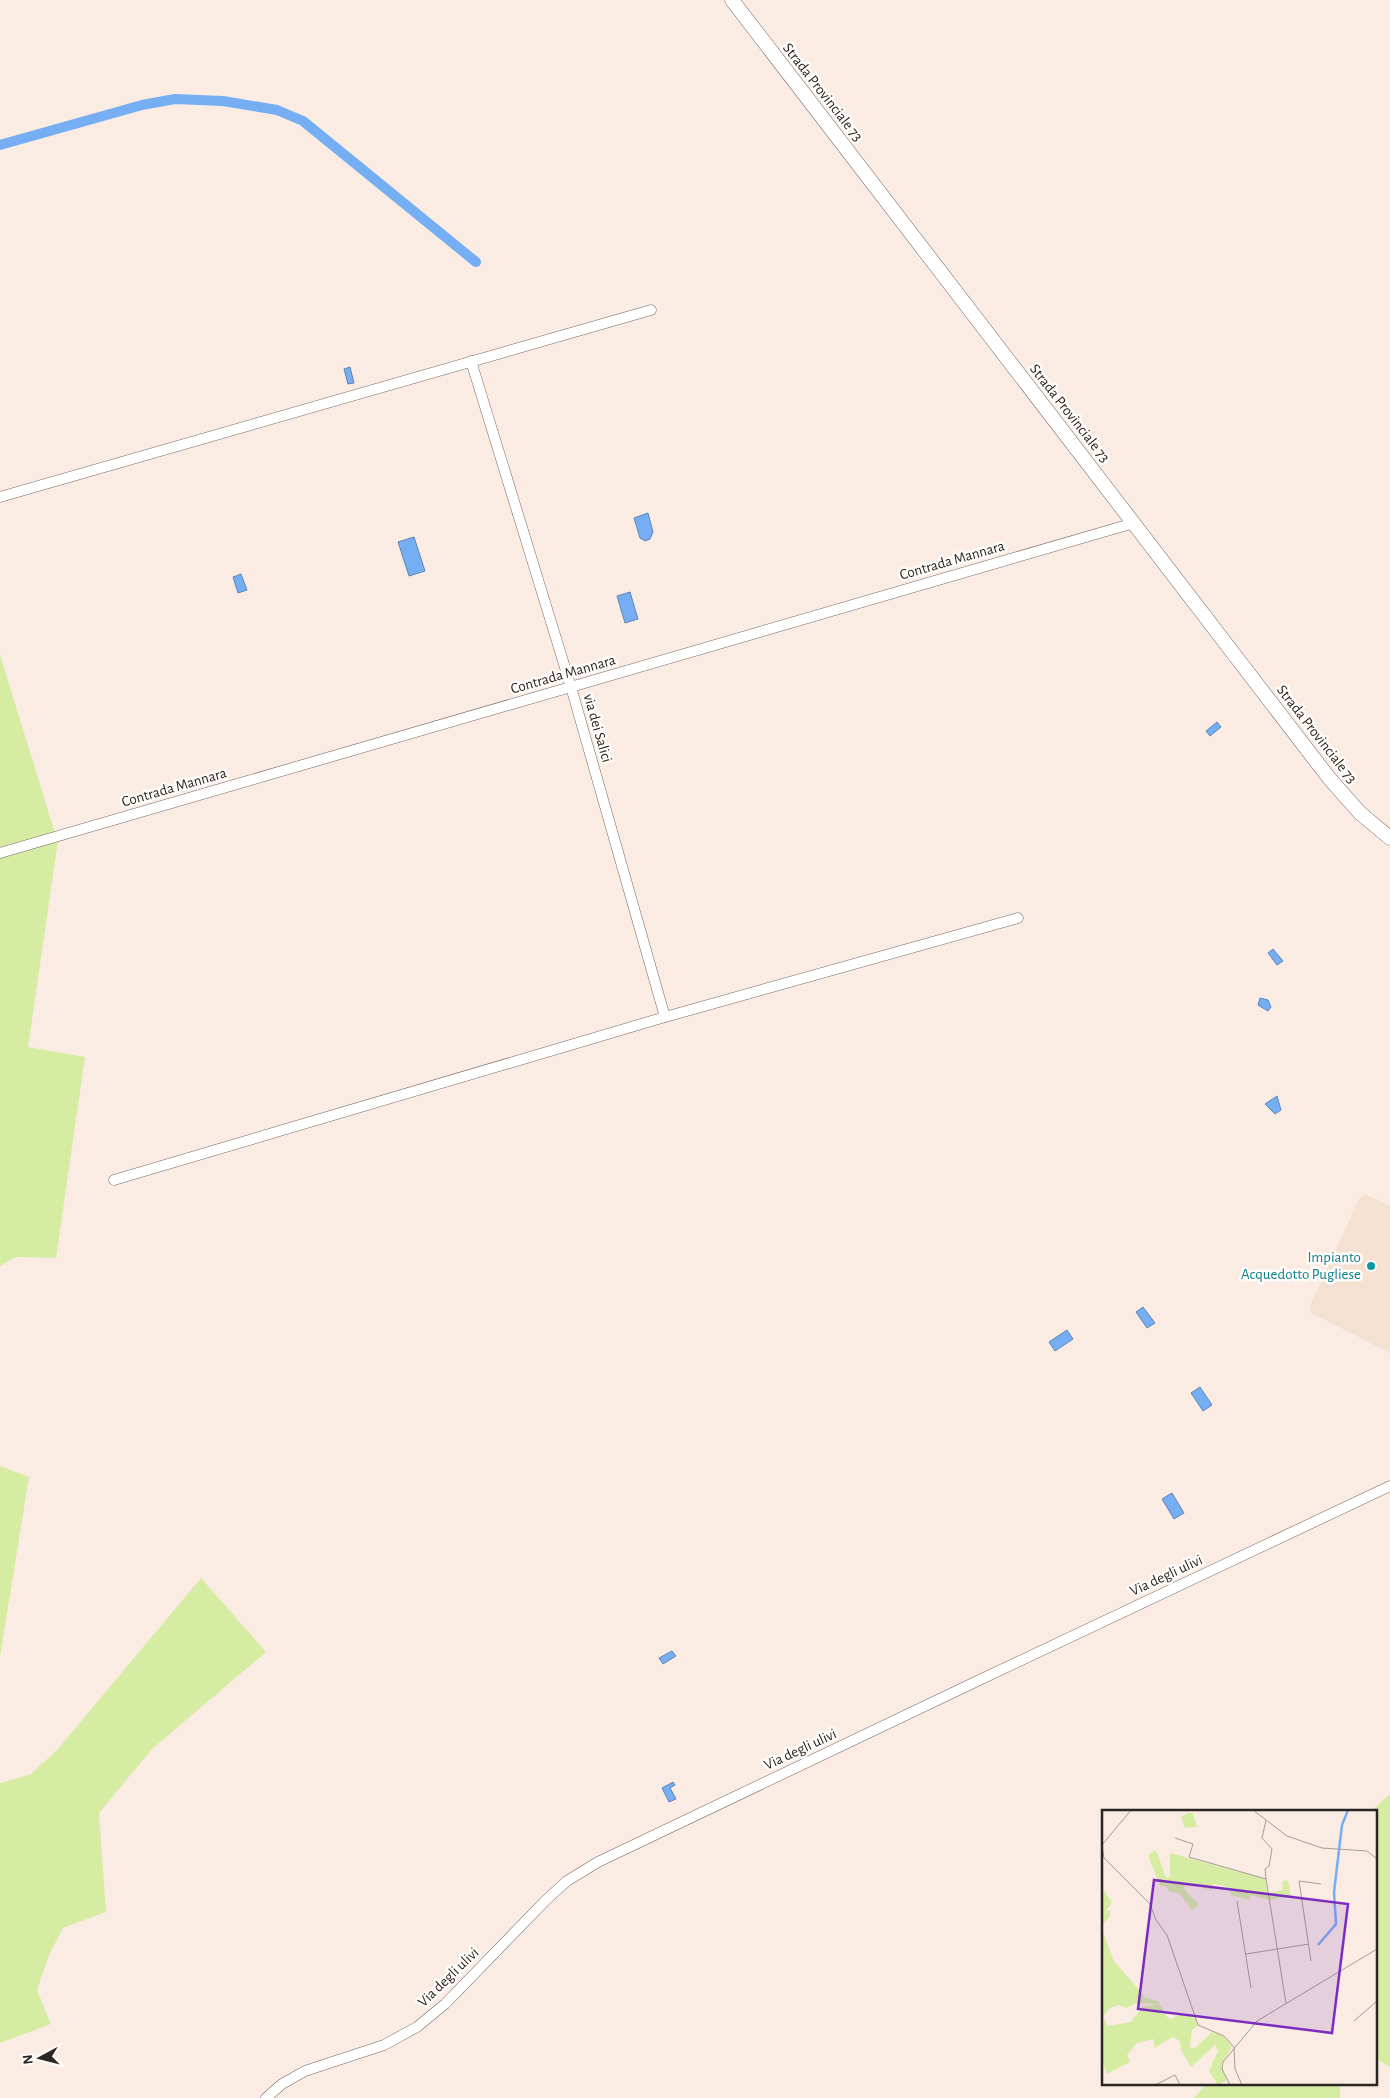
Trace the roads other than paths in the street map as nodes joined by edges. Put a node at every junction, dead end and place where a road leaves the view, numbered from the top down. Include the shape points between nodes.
1 (732, 0) edge
2 (651, 310) dead end
3 (471, 361) junction
4 (0, 497) edge
5 (1134, 523) junction
6 (571, 687) junction
7 (1390, 838) edge
8 (0, 853) edge
9 (1018, 918) dead end
10 (665, 1017) junction
11 (114, 1180) dead end
12 (1390, 1486) edge
13 (266, 2098) edge

1 - 5 main road, Strada Provinciale 73
2 - 3 street
3 - 4 street
3 - 6 street, via dei Salici
5 - 6 street, Contrada Mannara
5 - 7 main road, Strada Provinciale 73 via 1329,778 1360,813
6 - 8 street, Contrada Mannara
6 - 10 street, via dei Salici
9 - 10 street
10 - 11 street
12 - 13 street, Via degli ulivi via 598,1862 567,1881 546,1900 445,2004 417,2027 384,2045 305,2071

